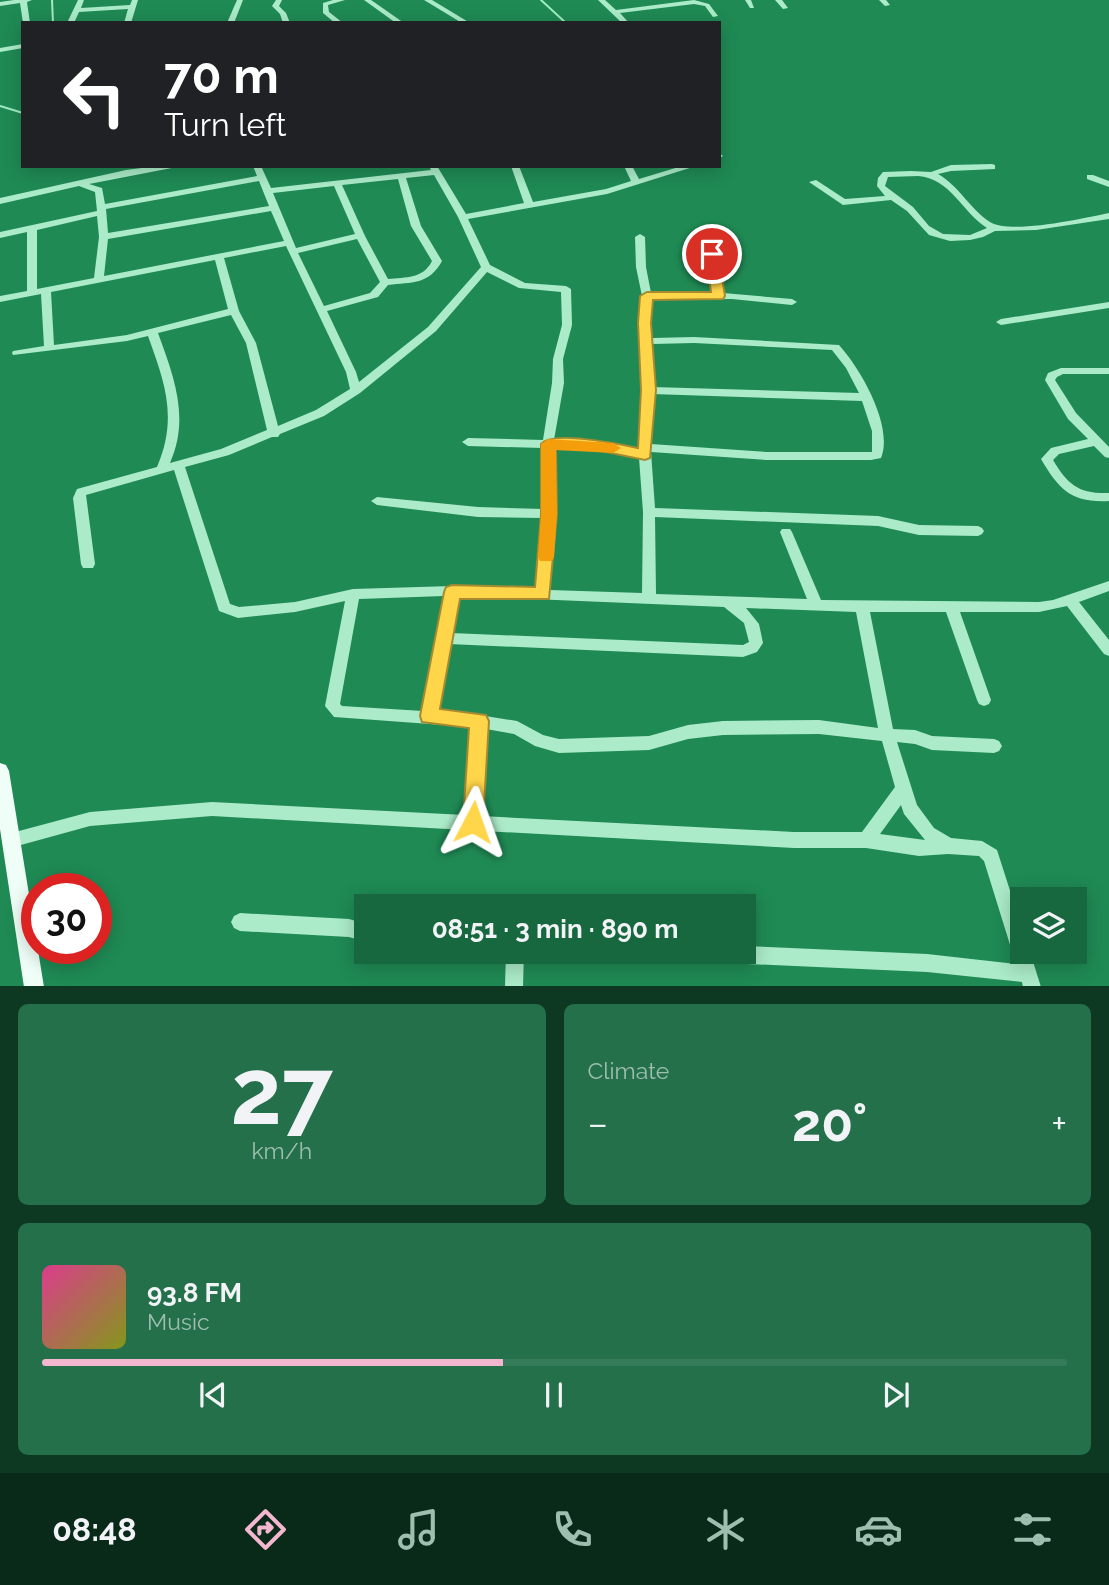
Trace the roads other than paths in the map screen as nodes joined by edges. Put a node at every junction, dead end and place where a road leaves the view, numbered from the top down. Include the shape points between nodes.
1 (29, 0) edge
2 (81, 0) edge
3 (240, 0) edge
4 (279, 0) edge
5 (342, 0) edge
6 (367, 0) edge
7 (427, 0) edge
8 (601, 0) edge
9 (778, 0) edge
10 (23, 1) edge
11 (327, 1) edge
12 (693, 1) edge
13 (0, 4) edge
14 (134, 4) edge
15 (785, 8) dead end
16 (76, 10) junction
17 (615, 12) junction
18 (715, 16) dead end
19 (27, 21) edge
20 (71, 21) edge
21 (128, 21) edge
22 (231, 21) edge
23 (285, 21) edge
24 (337, 21) edge
25 (398, 21) edge
26 (462, 21) edge
27 (624, 21) edge
28 (21, 46) edge
29 (0, 50) edge
30 (992, 167) dead end
31 (163, 168) edge
32 (258, 168) edge
33 (516, 168) edge
34 (629, 168) edge
35 (685, 168) edge
36 (435, 169) edge
37 (401, 175) junction
38 (933, 175) junction
39 (1090, 177) dead end
40 (262, 178) junction
41 (336, 182) junction
42 (636, 182) junction
43 (813, 182) dead end
44 (1109, 184) edge
45 (82, 185) junction
46 (269, 191) junction
47 (890, 198) junction
48 (0, 201) edge
49 (530, 205) junction
50 (276, 208) junction
51 (101, 210) junction
52 (1109, 216) edge
53 (463, 217) junction
54 (995, 227) junction
55 (32, 229) junction
56 (0, 235) edge
57 (360, 236) junction
58 (104, 237) junction
59 (640, 237) dead end
60 (710, 246) dead end
61 (291, 247) junction
62 (219, 258) junction
63 (486, 267) junction
64 (99, 279) junction
65 (385, 282) junction
66 (46, 289) junction
67 (32, 292) junction
68 (647, 296) junction
69 (718, 296) junction
70 (0, 299) edge
71 (792, 302) dead end
72 (1109, 305) edge
73 (323, 309) junction
74 (234, 311) junction
75 (1001, 323) dead end
76 (152, 331) junction
77 (648, 341) junction
78 (49, 347) junction
79 (16, 353) dead end
80 (1109, 371) edge
81 (356, 390) junction
82 (649, 390) junction
83 (865, 397) junction
84 (274, 434) junction
85 (1096, 441) junction
86 (468, 442) dead end
87 (548, 444) junction
88 (645, 451) junction
89 (1109, 454) edge
90 (178, 466) junction
91 (161, 471) junction
92 (1109, 498) edge
93 (377, 501) dead end
94 (649, 512) junction
95 (549, 514) junction
96 (978, 531) dead end
97 (786, 532) dead end
98 (88, 564) dead end
99 (1109, 586) edge
100 (452, 592) junction
101 (352, 594) junction
102 (543, 594) junction
103 (649, 597) junction
104 (1069, 599) junction
105 (725, 603) junction
106 (816, 605) junction
107 (951, 606) junction
108 (862, 607) junction
109 (444, 638) junction
110 (1109, 650) edge
111 (984, 700) dead end
112 (429, 716) junction
113 (480, 721) junction
114 (887, 734) junction
115 (994, 746) dead end
116 (0, 771) edge
117 (904, 788) junction
118 (2, 793) edge
119 (473, 822) junction
120 (10, 840) junction
121 (866, 840) junction
122 (948, 846) junction
123 (240, 922) dead end
124 (354, 929) edge
125 (756, 955) edge
126 (515, 964) edge
127 (1030, 980) edge
128 (34, 986) edge
129 (514, 986) edge

1 - 10 street
2 - 16 street
3 - 22 street
4 - 23 street via 275,6
5 - 11 street
6 - 25 street
7 - 26 street
8 - 17 street
9 - 15 street
10 - 13 street
10 - 19 street
11 - 24 street via 326,13
12 - 17 street
12 - 18 street via 707,5
14 - 16 street
14 - 21 street
16 - 20 street
17 - 27 street
28 - 29 street
30 - 38 street via 951,168
31 - 45 street
32 - 40 street
33 - 49 street
34 - 42 street
35 - 42 street
36 - 37 street
36 - 53 street
37 - 41 street
37 - 65 street via 413,219 437,264 422,279
38 - 47 street via 887,174 881,186
38 - 54 street
39 - 44 street
40 - 46 street
40 - 51 street
41 - 46 street
41 - 57 street
42 - 49 street
43 - 47 street via 849,203
45 - 48 street
45 - 51 street via 99,190
46 - 50 street
47 - 54 street via 916,214 926,229 943,237 969,237
49 - 53 street
50 - 58 street
50 - 61 street
51 - 55 street
51 - 58 street
52 - 54 street via 1024,228
53 - 63 street
55 - 56 street
55 - 67 street
57 - 61 street
57 - 65 street
58 - 64 street
59 - 68 street via 640,267
60 - 69 street
61 - 62 street
61 - 73 street
62 - 64 street
62 - 74 street
63 - 81 street via 432,329
63 - 87 street via 523,286 566,289 567,326
64 - 66 street
65 - 73 street via 374,295
66 - 67 street
66 - 78 street
67 - 70 street
68 - 69 street
68 - 77 street
69 - 71 street
72 - 75 street
73 - 81 street
74 - 76 street
74 - 84 street via 251,343
76 - 78 street
76 - 91 street via 173,391 174,441
77 - 82 street
77 - 83 street via 835,347 856,375
78 - 79 street
80 - 85 street via 1061,372 1050,380 1072,416
81 - 84 street
82 - 83 street
82 - 88 street
83 - 88 street via 880,444 877,455
84 - 90 street
85 - 89 street
85 - 92 street via 1063,448 1047,459 1073,492 1084,498
86 - 87 street
87 - 88 street
87 - 95 street
88 - 94 street
90 - 91 street
90 - 101 street via 224,607 230,611 295,607
91 - 98 street via 81,492
93 - 95 street
94 - 96 street via 878,521 919,530
94 - 103 street
95 - 102 street
97 - 106 street
99 - 104 street
100 - 101 street
100 - 102 street
100 - 109 street
101 - 112 street via 332,706 339,712
102 - 103 street
103 - 105 street
104 - 107 street via 1039,607
104 - 110 street
105 - 106 street
105 - 109 street via 754,623 757,643 752,648
106 - 108 street
107 - 108 street
107 - 111 street
108 - 114 street
109 - 112 street
112 - 113 street
113 - 114 street via 517,728 559,746 649,743 723,727 819,727
113 - 119 street
114 - 115 street via 932,743
114 - 117 street
116 - 118 main road
117 - 121 street
117 - 122 street via 920,824
118 - 120 main road
119 - 120 street via 212,809 90,819
119 - 121 street
120 - 128 main road
121 - 122 street via 919,848
122 - 127 street via 982,849 991,856
123 - 124 street
125 - 127 street via 927,963
126 - 129 street

